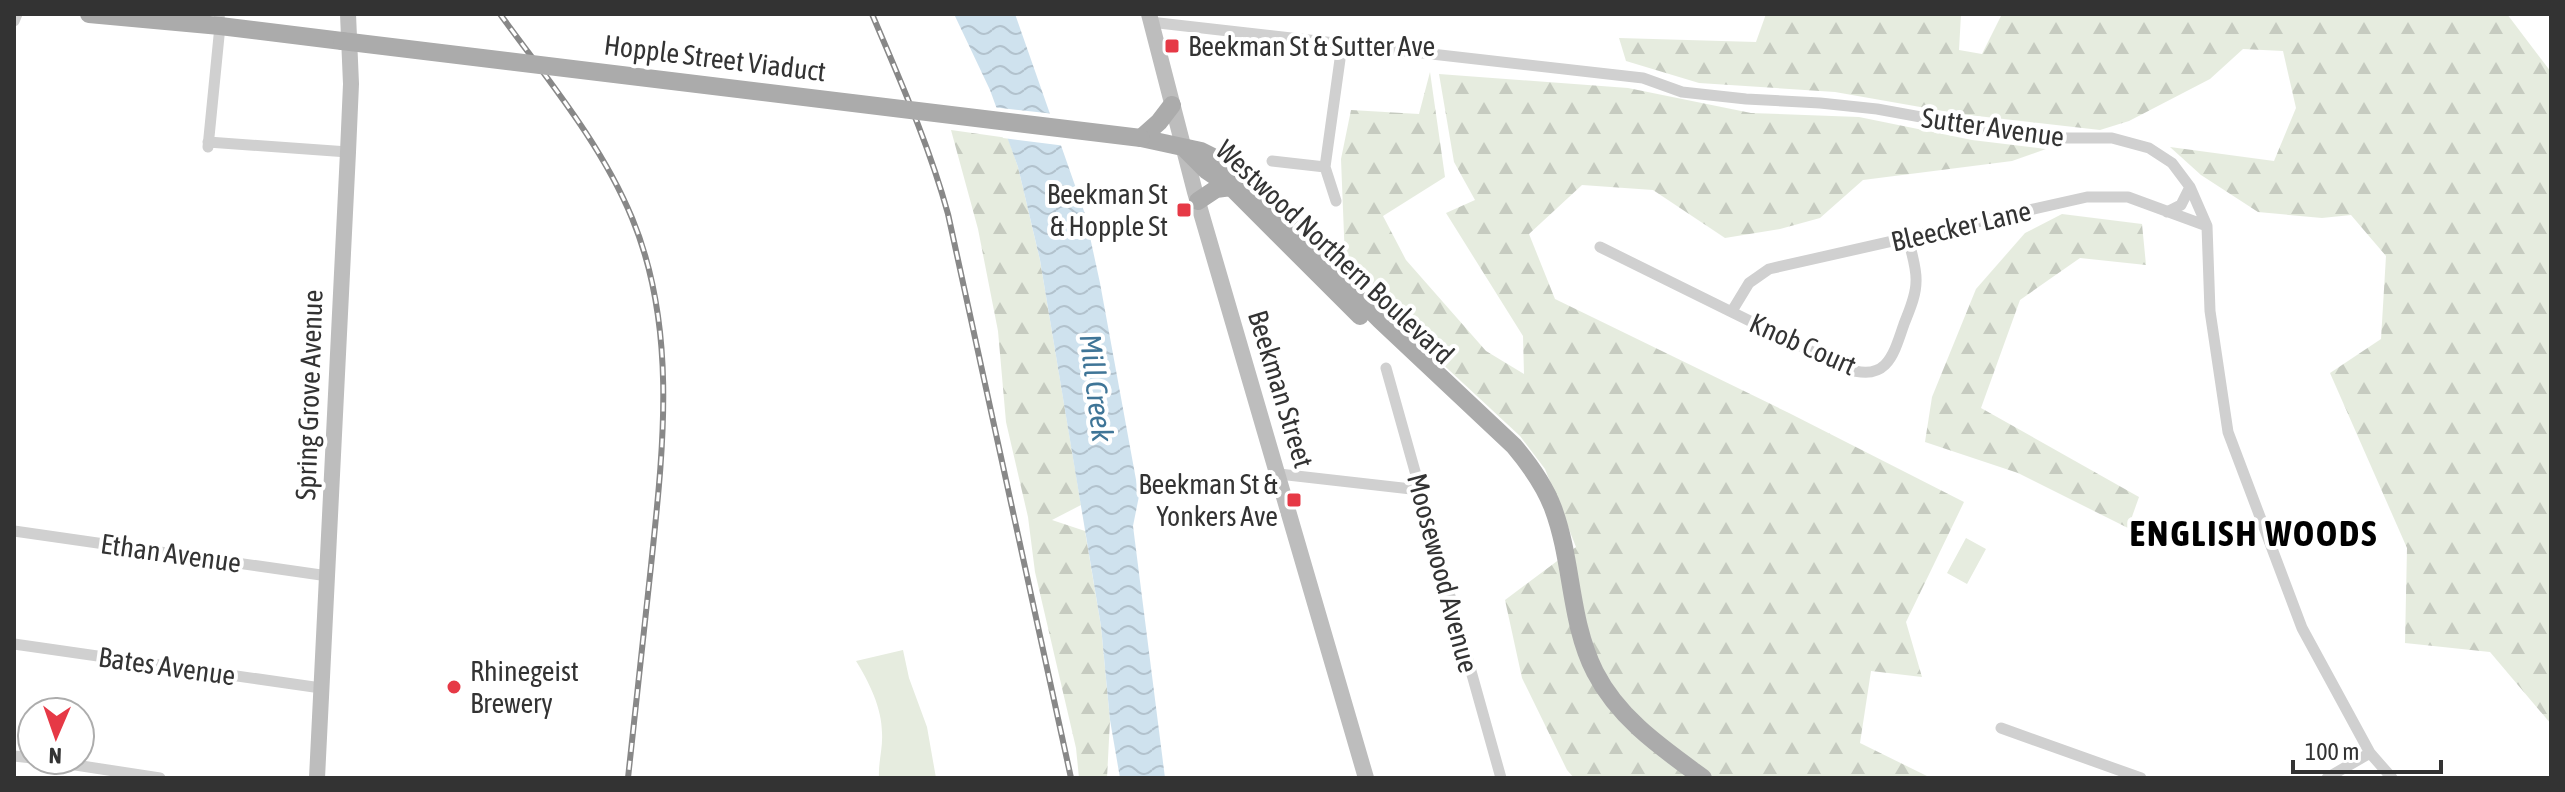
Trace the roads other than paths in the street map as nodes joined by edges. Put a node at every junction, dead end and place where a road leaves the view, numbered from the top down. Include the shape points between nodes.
1 (17, 14) edge
2 (89, 14) edge
3 (348, 14) edge
4 (1150, 18) edge
5 (195, 19) edge
6 (220, 20) edge
7 (14, 21) edge
8 (1342, 45) junction
9 (1172, 105) junction
10 (1147, 136) junction
11 (1183, 147) junction
12 (348, 152) junction
13 (1272, 161) dead end
14 (1325, 167) junction
15 (1231, 187) junction
16 (2190, 187) junction
17 (1198, 201) junction
18 (1336, 201) dead end
19 (2167, 212) junction
20 (2207, 226) junction
21 (1908, 238) junction
22 (1600, 247) dead end
23 (1732, 311) junction
24 (1386, 368) dead end
25 (1279, 474) junction
26 (1420, 490) junction
27 (14, 531) edge
28 (328, 576) junction
29 (14, 644) edge
30 (321, 688) junction
31 (2001, 728) dead end
32 (2370, 753) junction
33 (96, 768) edge
34 (160, 778) edge
35 (317, 778) edge
36 (1366, 778) edge
37 (1501, 778) edge
38 (1684, 778) edge
39 (1703, 778) edge
40 (2141, 778) edge
41 (2327, 778) edge
42 (2392, 778) edge

1 - 7 street
2 - 5 main road, Hopple Street Viaduct
3 - 12 main road, Spring Grove Avenue
4 - 8 street, Sutter Avenue
4 - 9 main road, Beekman Street
5 - 6 main road, Hopple Street Viaduct
6 - 10 main road, Hopple Street Viaduct, bridge via 271,33
6 - 12 street via 208,144
8 - 14 street
8 - 16 street, Sutter Avenue via 1643,78 1682,92 1877,109 2003,132 2112,138 2161,155
9 - 10 main road
9 - 11 main road, Beekman Street
10 - 11 main road, Hopple Street Viaduct
11 - 15 main road, Westwood Northern Boulevard
11 - 17 main road, Beekman Street
11 - 39 main road, Westwood Northern Boulevard via 1221,161 1265,199 1534,469 1553,509 1578,627 1596,674 1627,718
12 - 28 main road, Spring Grove Avenue
13 - 14 street
14 - 18 street
15 - 17 main road via 1216,189
15 - 38 main road, Westwood Northern Boulevard via 1320,279 1513,460 1542,511 1585,674 1622,727
16 - 19 street via 2181,205
16 - 20 street, Sutter Avenue
17 - 25 main road, Beekman Street
19 - 20 street, Bleecker Lane
19 - 21 street, Bleecker Lane via 2128,197 2101,195
20 - 32 street, Sutter Avenue via 2210,311 2228,432 2302,628
21 - 23 street, Bleecker Lane via 1769,269 1749,283
21 - 23 street, Knob Court via 1917,285 1892,358 1881,369 1864,373 1845,368
22 - 23 street, Knob Court
24 - 26 street, Moosewood Avenue
25 - 26 street
25 - 36 main road, Beekman Street
26 - 37 street, Moosewood Avenue
27 - 28 street, Ethan Avenue
28 - 30 main road, Spring Grove Avenue
29 - 30 street, Bates Avenue
30 - 35 main road, Spring Grove Avenue
31 - 40 street
32 - 41 street
32 - 42 street, Sutter Avenue
33 - 34 street

